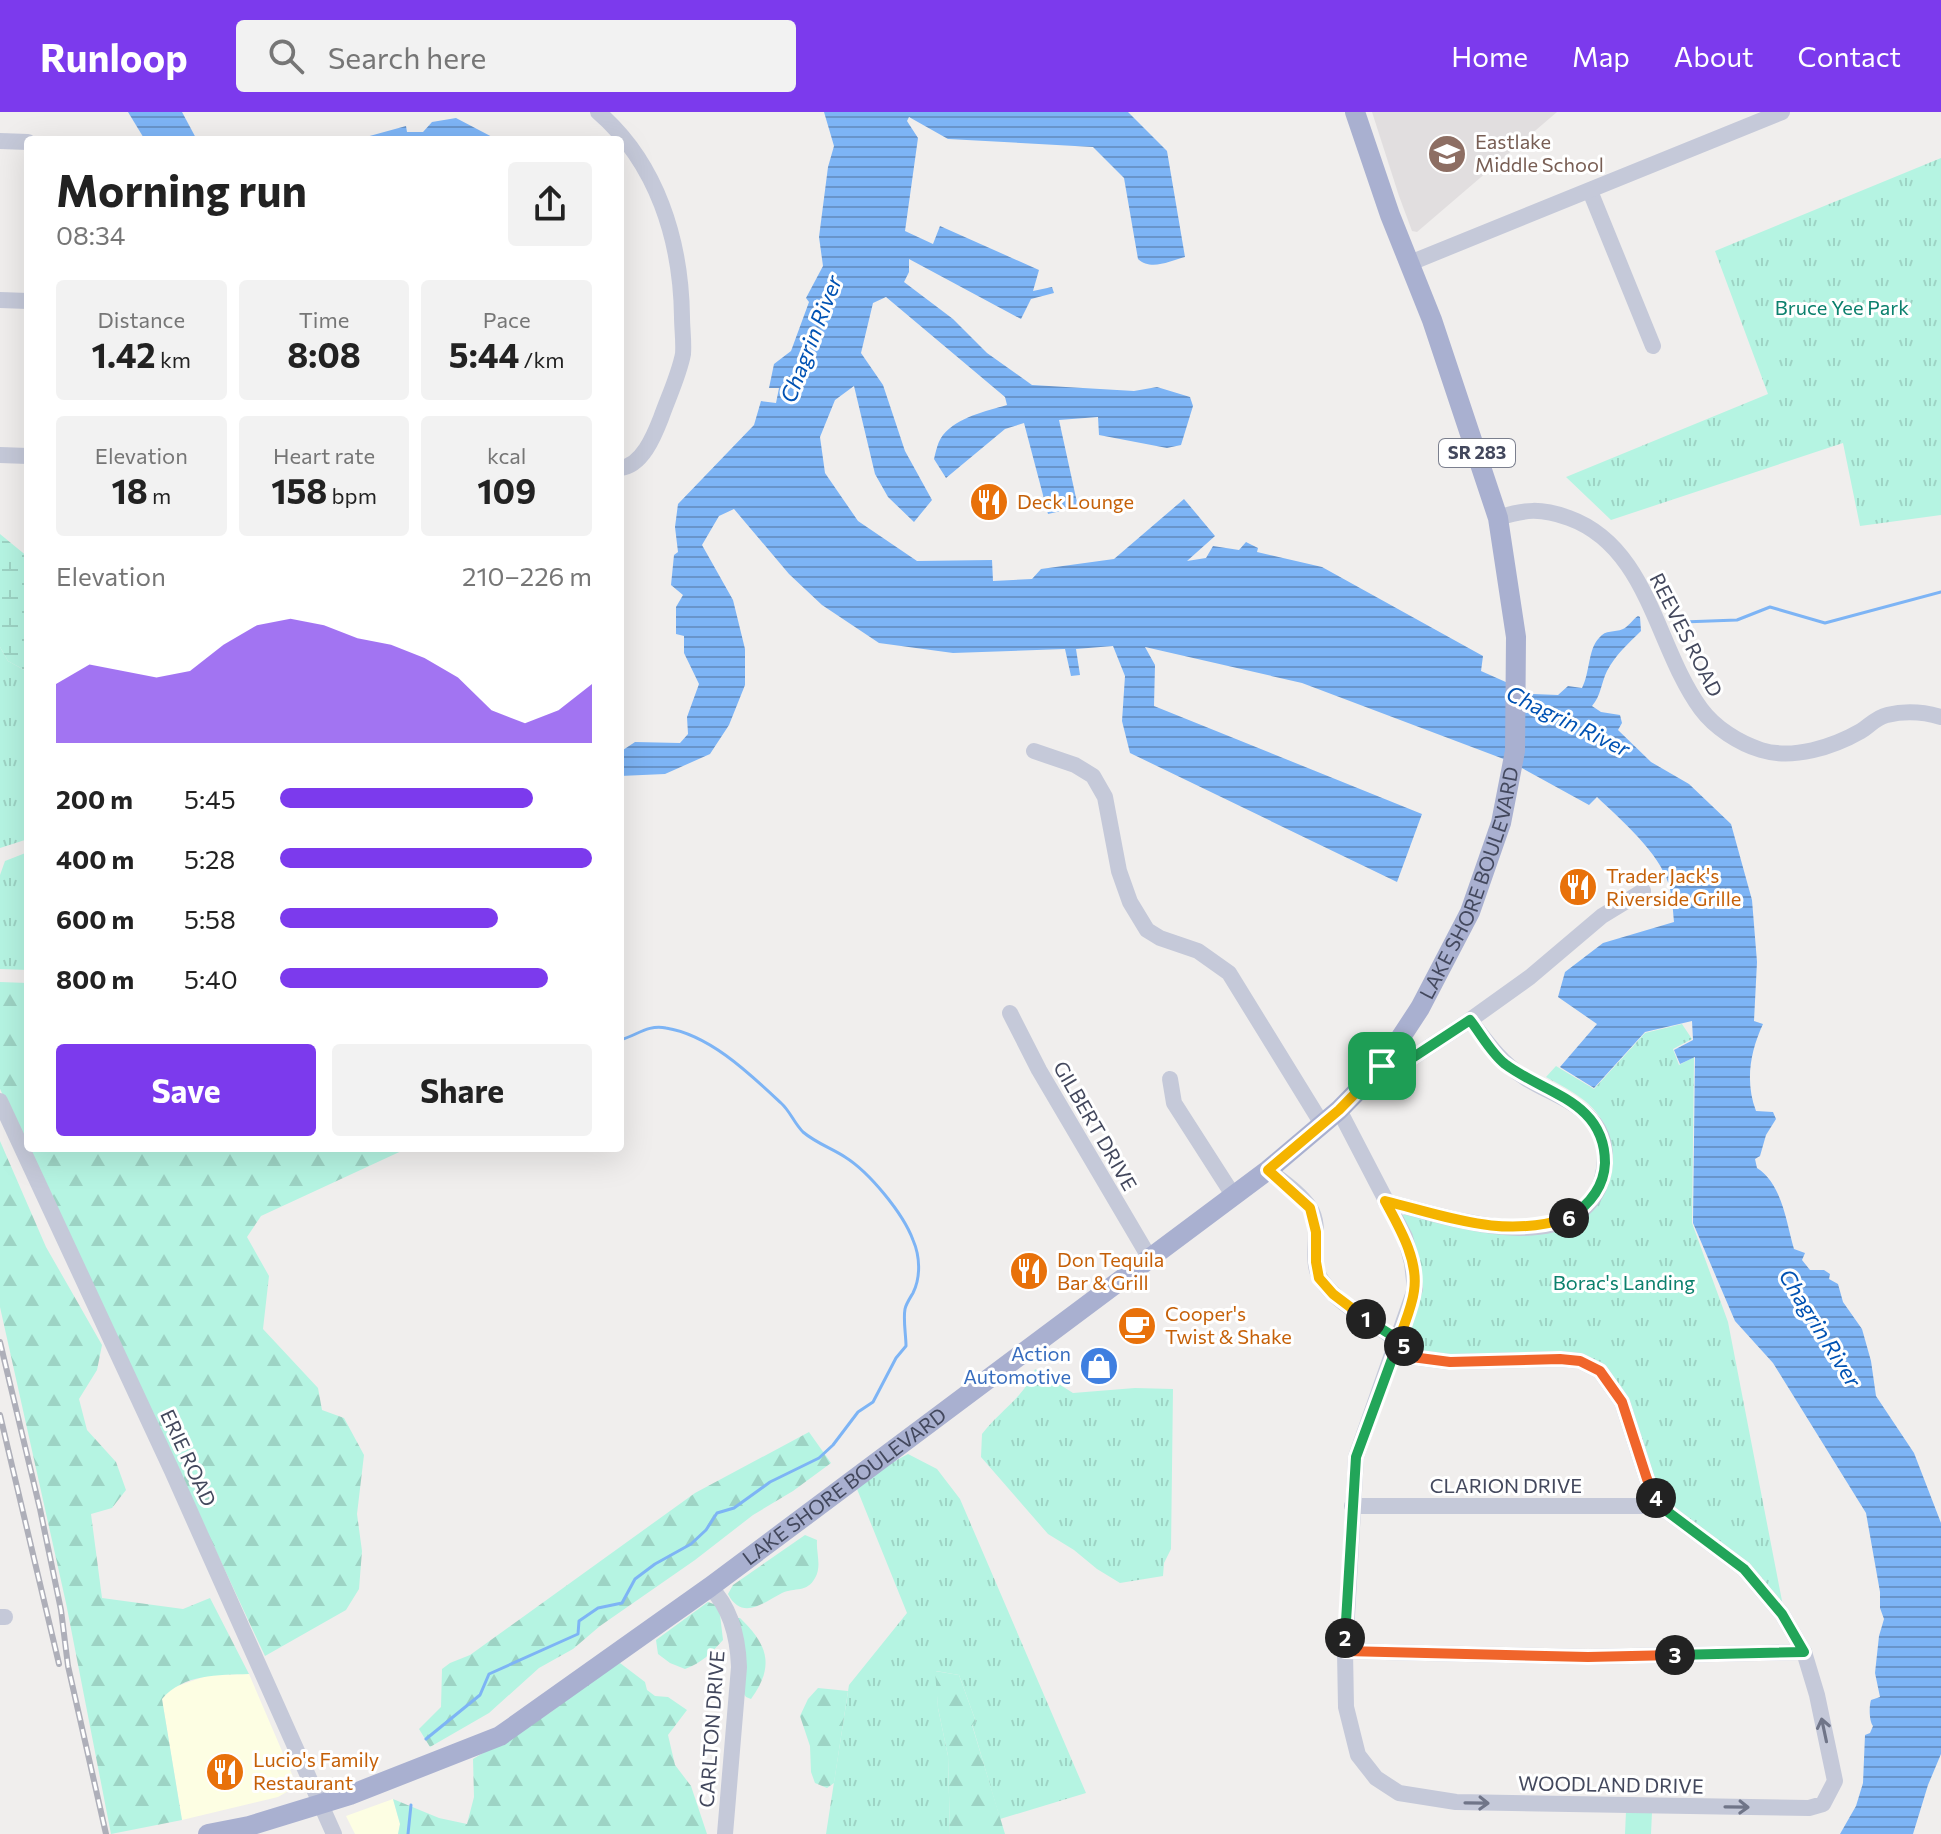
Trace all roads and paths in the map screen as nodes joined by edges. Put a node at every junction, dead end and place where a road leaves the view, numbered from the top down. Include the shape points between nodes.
1 (598, 112) edge
2 (1355, 112) edge
3 (1782, 112) edge
4 (622, 136) edge
5 (624, 138) edge
6 (0, 141) edge
7 (24, 142) edge
8 (1590, 191) junction
9 (1410, 263) junction
10 (0, 300) edge
11 (24, 301) edge
12 (1653, 346) dead end
13 (0, 455) edge
14 (24, 456) edge
15 (624, 467) edge
16 (1498, 518) junction
17 (1941, 717) edge
18 (1034, 751) dead end
19 (1643, 891) dead end
20 (1010, 1013) dead end
21 (1470, 1020) junction
22 (1382, 1066) junction
23 (1170, 1079) dead end
24 (0, 1101) edge
25 (1339, 1110) junction
26 (1322, 1124) junction
27 (1268, 1170) junction
28 (1233, 1195) junction
29 (1385, 1201) junction
30 (1149, 1257) junction
31 (1399, 1340) junction
32 (1352, 1506) junction
33 (1660, 1506) junction
34 (710, 1587) junction
35 (1345, 1651) junction
36 (1804, 1652) junction
37 (320, 1804) junction
38 (208, 1834) edge
39 (334, 1834) edge
40 (725, 1834) edge

1 - 4 street
2 - 9 main road, LAKE SHORE BOULEVARD / SR 283
3 - 8 street
5 - 15 street via 667,216 682,286 683,354 656,432 644,453
6 - 7 street
8 - 9 street
8 - 12 street
9 - 16 main road, LAKE SHORE BOULEVARD / SR 283
10 - 11 street
13 - 14 street
16 - 17 street, REEVES ROAD via 1525,509 1557,514 1601,536 1643,592 1702,711 1728,735 1763,751 1799,753 1829,746 1884,715 1925,712
16 - 22 main road, LAKE SHORE BOULEVARD / SR 283 via 1516,637 1515,751 1501,823 1470,912 1420,1008
18 - 26 street via 1093,776 1105,797 1119,871 1147,930 1198,951 1229,973
19 - 21 street via 1602,916
20 - 30 street, GILBERT DRIVE
21 - 22 street via 1403,1064
21 - 29 street via 1501,1060 1579,1107 1596,1125 1605,1145 1605,1170 1597,1191 1571,1217 1546,1225 1493,1228
22 - 25 main road, LAKE SHORE BOULEVARD / SR 283
23 - 28 street via 1174,1103
24 - 37 street, ERIE ROAD
25 - 26 main road, LAKE SHORE BOULEVARD / SR 283
25 - 29 street
26 - 27 main road, LAKE SHORE BOULEVARD / SR 283
27 - 28 main road, LAKE SHORE BOULEVARD / SR 283
27 - 31 street via 1310,1208 1319,1278 1333,1294
28 - 30 main road, LAKE SHORE BOULEVARD / SR 283
29 - 31 street via 1405,1237 1415,1289
30 - 34 main road, LAKE SHORE BOULEVARD / SR 283
31 - 32 street via 1356,1457
31 - 33 street via 1412,1357 1450,1362 1580,1361 1600,1371 1622,1402
32 - 33 street, CLARION DRIVE
32 - 35 street
33 - 36 street via 1744,1569 1782,1614
34 - 37 main road, LAKE SHORE BOULEVARD / SR 283 via 500,1736
34 - 40 street, CARLTON DRIVE via 739,1644
35 - 36 street via 1588,1657
35 -> 36 street, WOODLAND DRIVE via 1346,1707 1358,1755 1376,1778 1399,1793 1456,1802 1809,1808 1823,1804 1835,1781
37 - 38 main road, LAKE SHORE BOULEVARD / SR 283
37 - 39 street, ERIE ROAD

